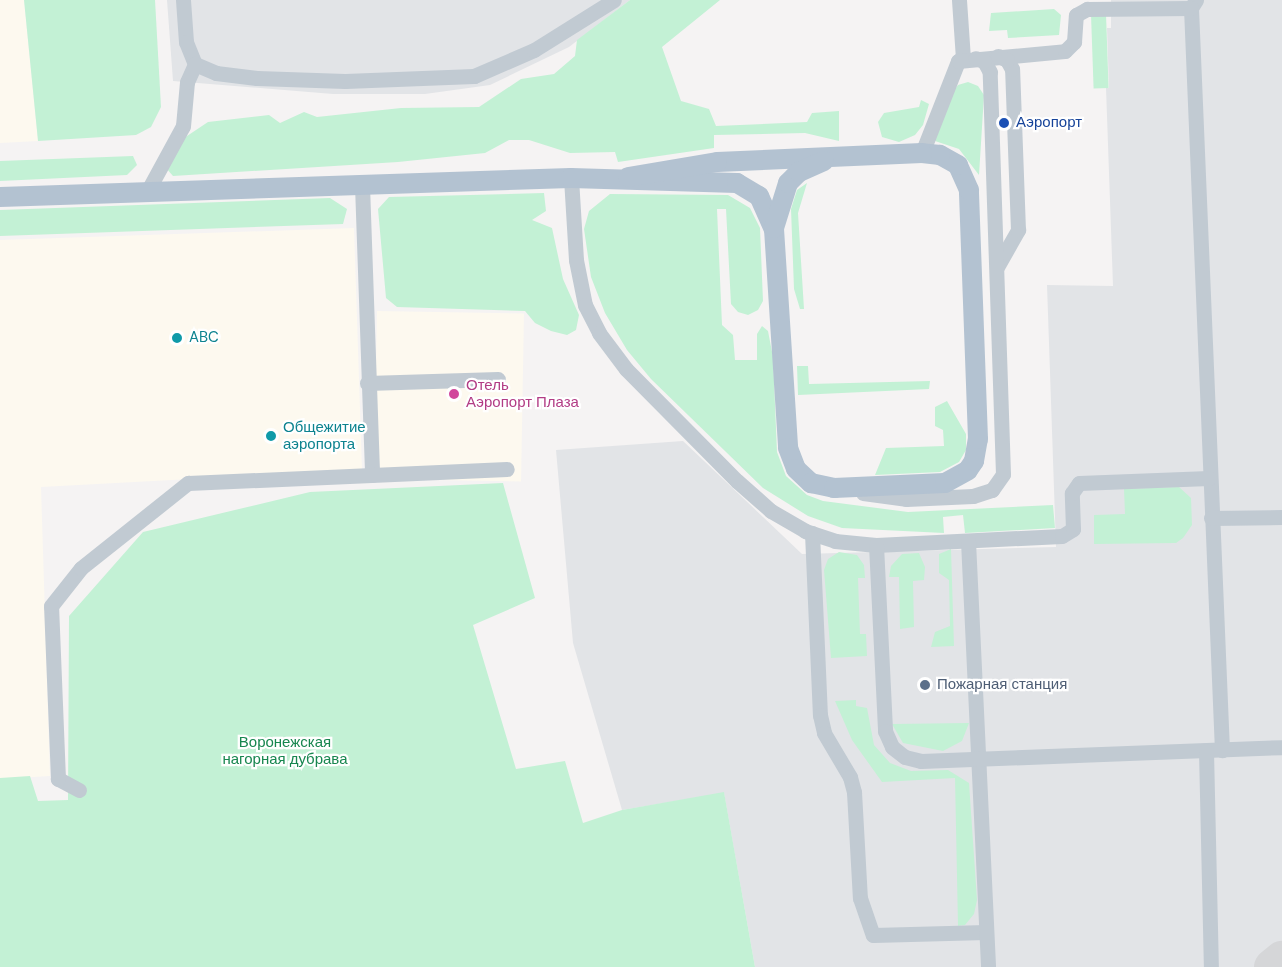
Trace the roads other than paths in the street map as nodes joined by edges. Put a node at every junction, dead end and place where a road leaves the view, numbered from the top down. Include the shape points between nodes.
1 (183, 0) edge
2 (614, 0) edge
3 (959, 0) edge
4 (1194, 4) edge
5 (998, 56) junction
6 (969, 58) junction
7 (195, 64) junction
8 (922, 153) junction
9 (835, 156) junction
10 (628, 177) junction
11 (572, 178) junction
12 (362, 185) junction
13 (147, 192) junction
14 (0, 197) edge
15 (774, 229) junction
16 (997, 272) junction
17 (498, 379) dead end
18 (367, 383) junction
19 (507, 469) dead end
20 (372, 475) junction
21 (1209, 478) junction
22 (834, 488) junction
23 (1282, 517) edge
24 (1211, 518) junction
25 (812, 534) junction
26 (968, 541) junction
27 (876, 545) junction
28 (1282, 747) edge
29 (1222, 750) junction
30 (1206, 751) junction
31 (980, 758) junction
32 (79, 790) dead end
33 (986, 932) junction
34 (988, 967) edge
35 (1211, 967) edge

1 - 7 street via 186,42
2 - 7 street via 534,50 474,76 345,81 257,78 216,73
3 - 6 street
4 - 5 street via 1087,9 1074,19 1074,42 1065,51
4 - 21 street
5 - 6 street
5 - 16 street via 1007,60 1012,69 1018,230 1013,244 1000,259
6 - 8 street via 952,69
6 - 16 street via 984,61 990,72
7 - 13 street via 187,82 183,126
8 - 9 main road
8 - 22 main road via 950,159 968,182 978,450 968,470 945,483
9 - 10 main road via 717,162
9 - 15 main road via 799,172 788,183
10 - 11 main road
10 - 15 main road via 737,183 759,196
11 - 12 main road
11 - 25 street via 576,260 585,305 599,333 633,377 755,498
12 - 13 main road
12 - 18 street
13 - 14 main road
15 - 22 main road via 788,448 802,476 822,487
16 - 22 street via 1004,464 999,483 983,495 906,499
17 - 18 street
18 - 20 street
19 - 20 street
20 - 32 street via 188,483 81,568 51,606 58,779
21 - 24 street
21 - 26 street via 1079,483 1072,490 1073,526 1068,534
23 - 24 street
24 - 29 street
25 - 27 street
25 - 33 street via 820,715 824,733 850,777 854,792 860,898 873,935
26 - 27 street
26 - 31 street
27 - 31 street via 887,740 897,752 913,759
28 - 29 street
29 - 30 street
30 - 31 street
30 - 35 street
31 - 33 street
33 - 34 street

